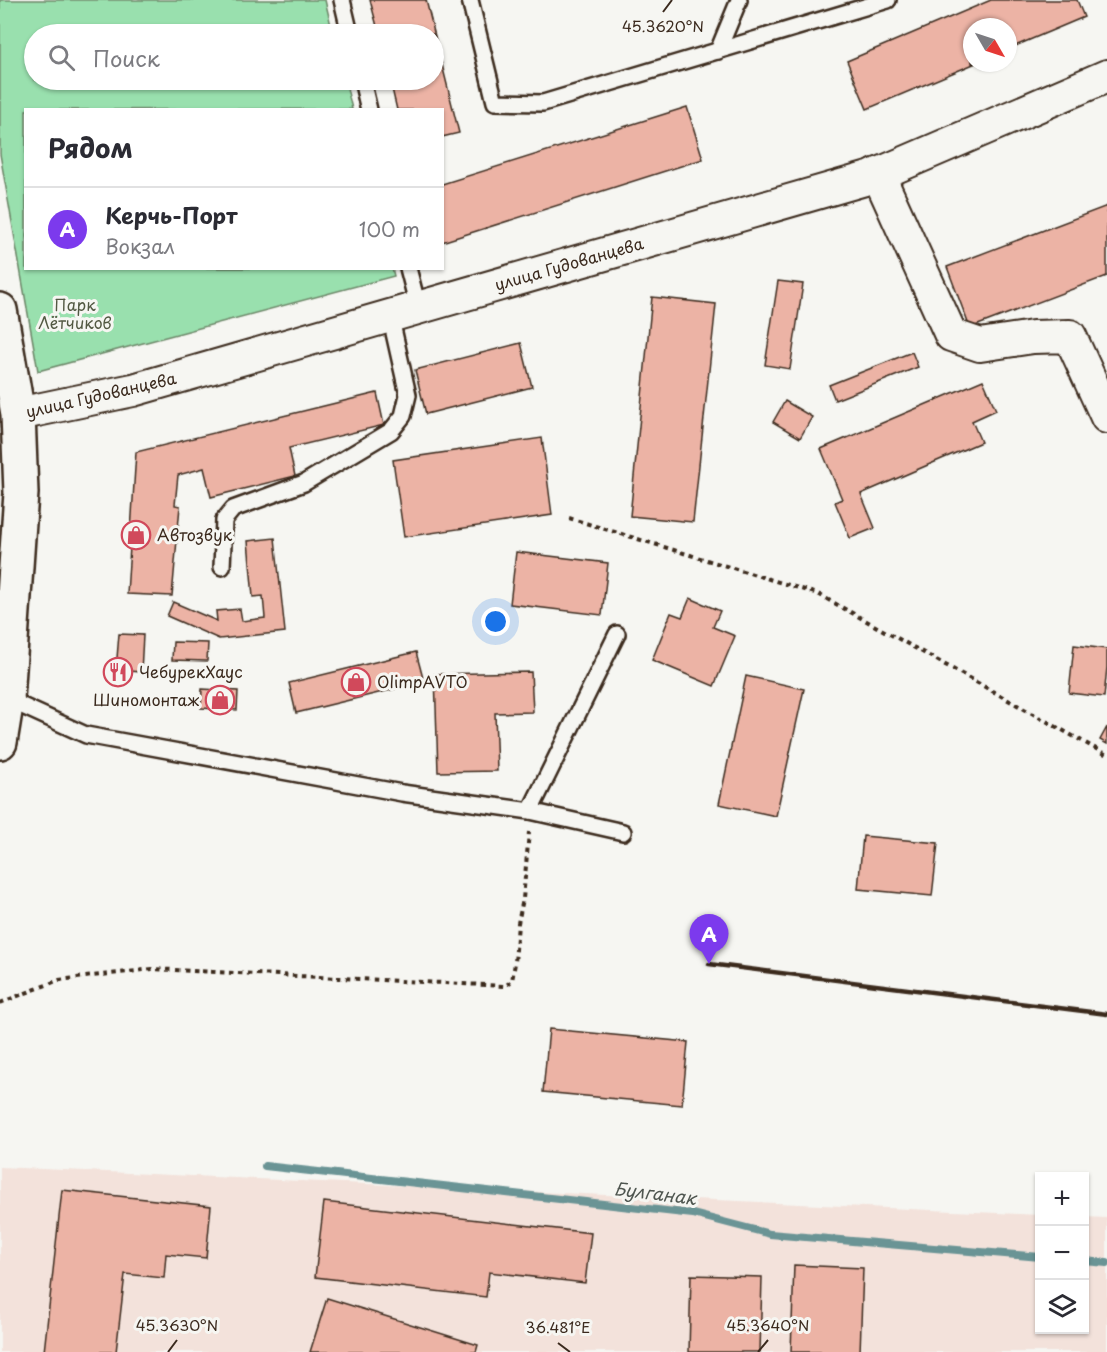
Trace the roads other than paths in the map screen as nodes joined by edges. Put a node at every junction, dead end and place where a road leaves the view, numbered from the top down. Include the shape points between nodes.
1 (342, 0) edge
2 (470, 0) edge
3 (739, 0) edge
4 (888, 0) edge
5 (348, 24) edge
6 (718, 51) junction
7 (1107, 76) edge
8 (364, 90) edge
9 (369, 108) edge
10 (878, 174) junction
11 (408, 270) edge
12 (0, 310) edge
13 (404, 311) junction
14 (18, 414) junction
15 (1107, 417) edge
16 (222, 567) dead end
17 (617, 634) dead end
18 (7, 699) junction
19 (0, 742) edge
20 (531, 811) junction
21 (622, 832) dead end

1 - 5 lane
2 - 6 lane via 495,102 543,103
3 - 6 lane
4 - 6 lane
7 - 10 street, улица Гудованцева
8 - 9 lane
10 - 13 street, улица Гудованцева
10 - 15 street via 951,336 980,345 1070,336
11 - 13 lane
12 - 14 main road
13 - 14 street, улица Гудованцева via 133,390
13 - 16 lane via 408,395 403,416 391,431 304,483 233,509 224,520
14 - 18 main road via 21,493
17 - 20 lane
18 - 19 main road
18 - 20 lane via 86,735 402,793
20 - 21 lane

